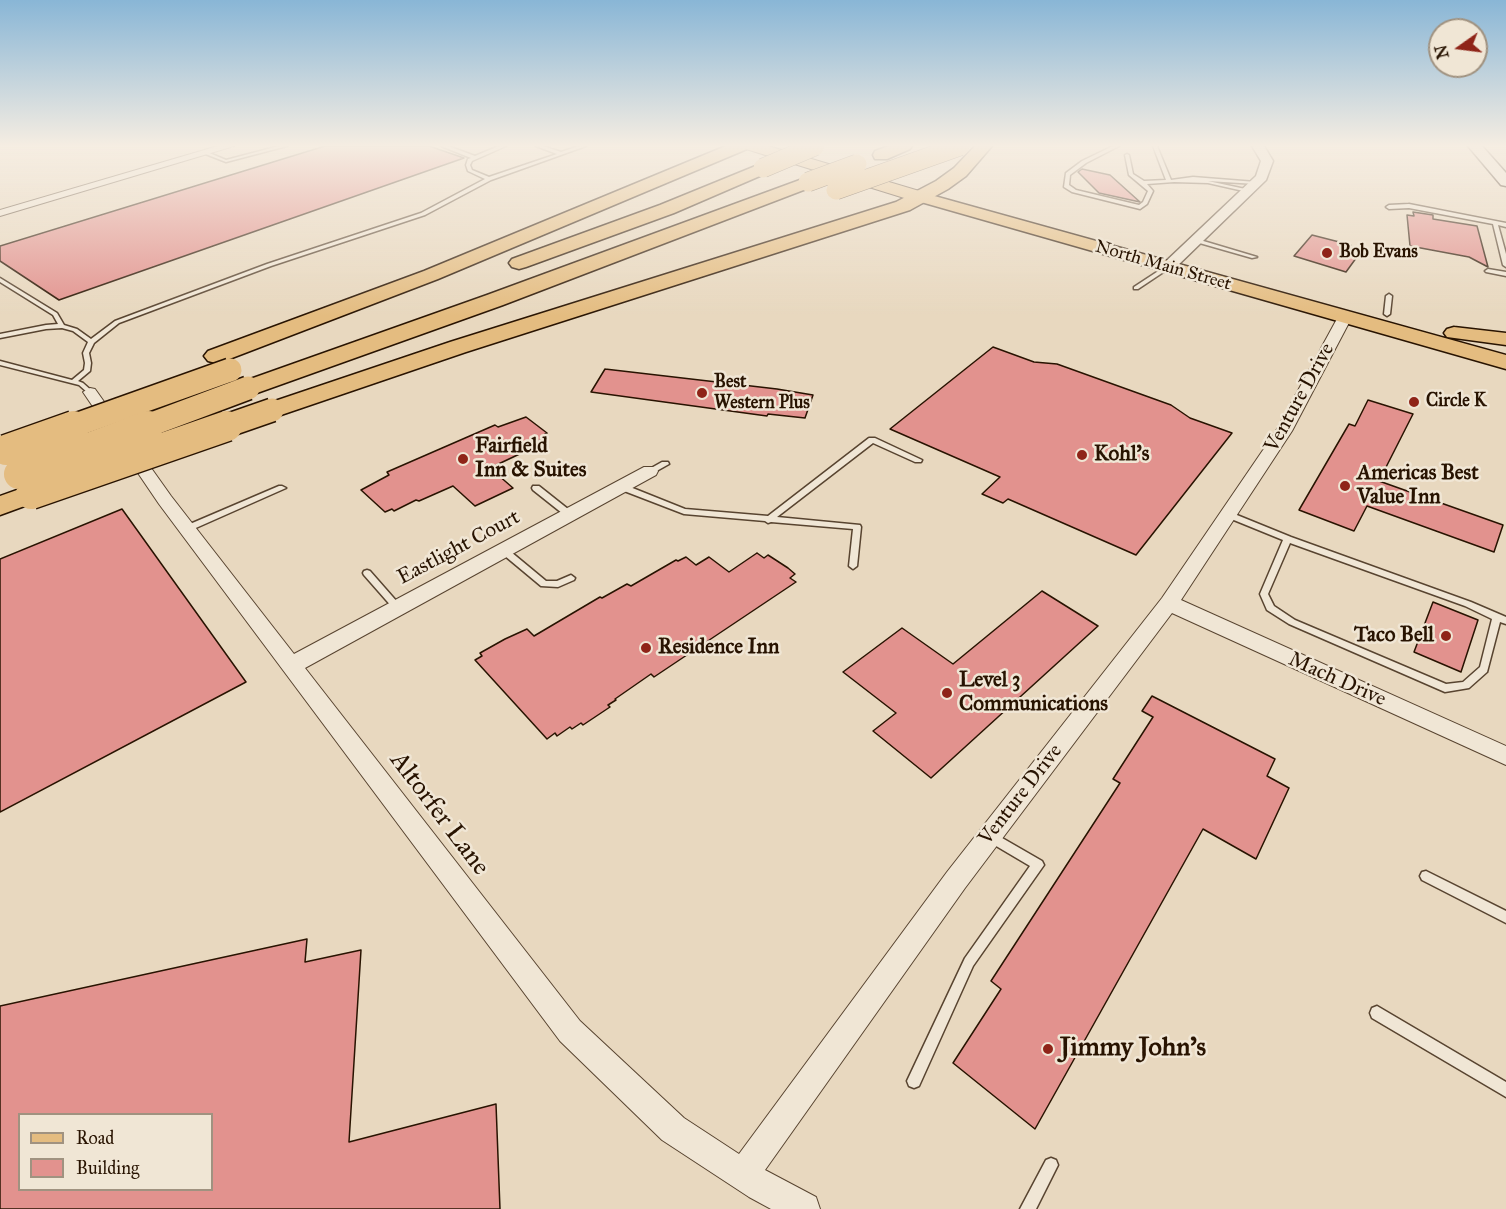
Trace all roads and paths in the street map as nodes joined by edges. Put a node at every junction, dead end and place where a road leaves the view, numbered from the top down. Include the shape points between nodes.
1 (36, 202) edge
2 (445, 202) edge
3 (606, 202) edge
4 (680, 202) edge
5 (708, 202) edge
6 (754, 202) edge
7 (800, 202) edge
8 (906, 202) edge
9 (978, 202) edge
10 (995, 202) edge
11 (1121, 202) edge
12 (1145, 202) edge
13 (1237, 202) edge
14 (1389, 207) dead end
15 (0, 213) edge
16 (1495, 223) junction
17 (1506, 225) edge
18 (1198, 241) junction
19 (1254, 257) dead end
20 (1175, 261) junction
21 (1506, 265) edge
22 (499, 271) dead end
23 (1488, 271) dead end
24 (1506, 274) edge
25 (0, 280) edge
26 (1136, 288) dead end
27 (450, 295) dead end
28 (495, 300) junction
29 (1345, 317) junction
30 (62, 326) junction
31 (1454, 333) junction
32 (0, 336) edge
33 (1506, 339) edge
34 (92, 342) junction
35 (1506, 350) edge
36 (274, 356) dead end
37 (1506, 362) edge
38 (0, 363) edge
39 (231, 371) junction
40 (81, 387) junction
41 (918, 460) dead end
42 (9, 465) edge
43 (658, 467) dead end
44 (622, 487) junction
45 (282, 488) dead end
46 (536, 488) dead end
47 (0, 506) edge
48 (1227, 514) junction
49 (570, 515) junction
50 (768, 520) junction
51 (186, 529) junction
52 (1288, 539) junction
53 (502, 549) junction
54 (853, 566) dead end
55 (367, 573) dead end
56 (571, 578) dead end
57 (1169, 603) junction
58 (396, 606) junction
59 (1501, 619) edge
60 (290, 666) junction
61 (1506, 756) edge
62 (990, 836) junction
63 (1426, 876) dead end
64 (1506, 917) edge
65 (1377, 1012) dead end
66 (914, 1081) dead end
67 (1506, 1090) edge
68 (1051, 1165) dead end
69 (743, 1174) junction
70 (804, 1209) edge
71 (1028, 1209) edge

1 - 15 street
2 - 34 lane via 423,214 117,322
3 - 39 highway via 293,329
4 - 22 highway, bridge
5 - 27 highway
6 - 28 highway, bridge
7 - 28 highway, bridge via 550,288
8 - 42 highway, bridge via 866,219 522,326 272,410
9 - 20 main road, North Main Street
10 - 20 main road, North Main Street
11 - 12 lane via 1140,207
13 - 18 street
14 - 16 lane via 1429,209
16 - 17 lane
16 - 21 lane
18 - 19 lane
18 - 20 street
20 - 26 lane
20 - 29 main road, North Main Street
20 - 31 main road, North Main Street via 1388,305
23 - 24 lane
25 - 30 lane via 54,314
28 - 39 highway
29 - 37 main road, North Main Street
29 - 48 street, Venture Drive via 1284,431
30 - 32 lane
30 - 34 lane
31 - 33 main road
31 - 35 main road, North Main Street
34 - 40 lane via 86,353 87,371
36 - 39 highway
38 - 40 lane
39 - 42 highway, bridge
39 - 42 highway
40 - 51 street, Altorfer Lane
41 - 50 lane via 872,440
42 - 47 highway
43 - 44 street, Eastlight Court
44 - 49 street, Eastlight Court
44 - 50 lane via 684,511
45 - 51 lane
46 - 49 lane
48 - 52 lane
48 - 57 street, Venture Drive
49 - 53 street, Eastlight Court
50 - 54 lane via 857,527
51 - 60 street, Altorfer Lane
52 - 59 lane
52 - 59 lane via 1263,594 1270,608 1292,622 1444,688 1466,685 1484,669
53 - 56 lane via 543,584 558,584
53 - 58 street, Eastlight Court
55 - 58 lane
57 - 61 street, Mach Drive
57 - 62 street, Venture Drive
58 - 60 street, Eastlight Court
60 - 69 street, Altorfer Lane via 570,1031 673,1129
62 - 66 lane via 1038,865 969,962
62 - 69 street, Venture Drive
63 - 64 lane
65 - 67 lane
68 - 71 lane
69 - 70 street, Altorfer Lane

